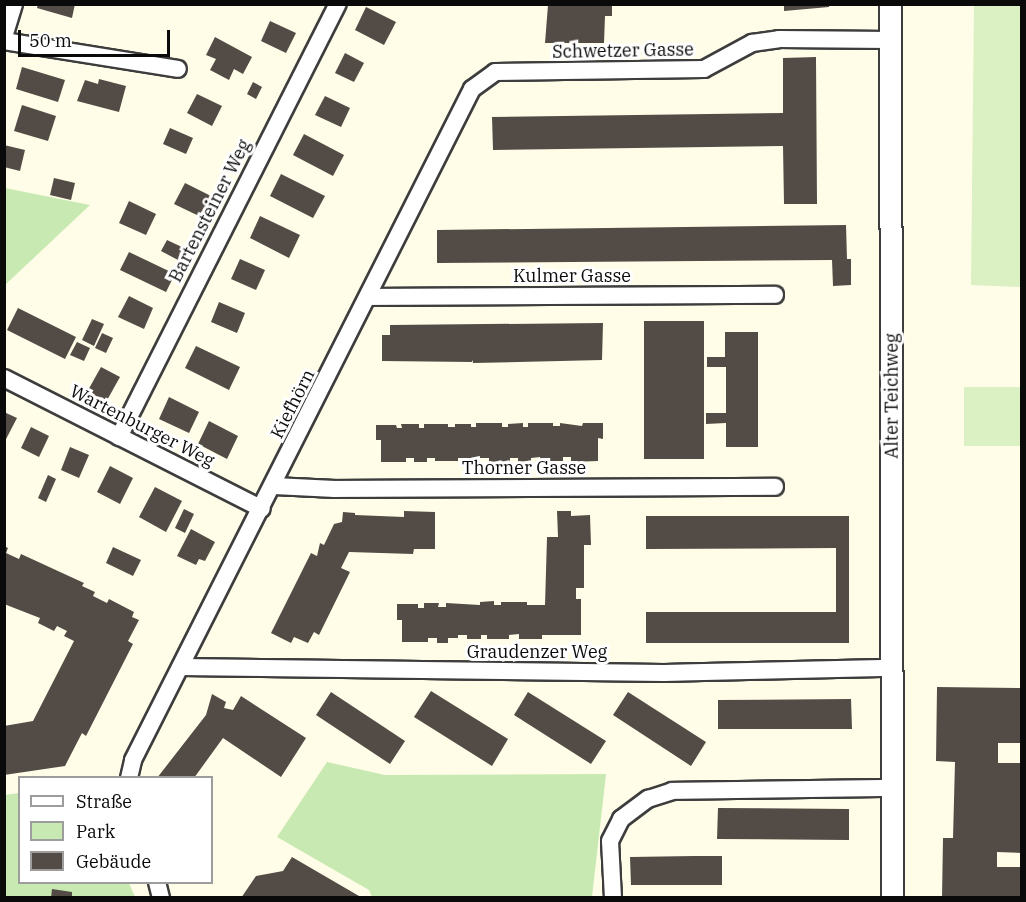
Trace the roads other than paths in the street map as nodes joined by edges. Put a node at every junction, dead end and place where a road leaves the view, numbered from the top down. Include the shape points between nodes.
1 (14, 4) edge
2 (338, 4) edge
3 (890, 4) edge
4 (4, 39) edge
5 (890, 40) junction
6 (178, 69) dead end
7 (495, 72) joint
8 (775, 295) dead end
9 (369, 297) junction
10 (4, 378) edge
11 (119, 437) junction
12 (274, 486) junction
13 (775, 487) dead end
14 (262, 509) junction
15 (182, 667) junction
16 (893, 669) junction
17 (129, 776) edge
18 (892, 788) junction
19 (613, 897) edge
20 (892, 897) edge

1 - 4 street
2 - 11 street, Bartensteiner Weg
3 - 5 street, Alter Teichweg
4 - 6 street
5 - 7 street, Schwetzer Gasse via 758,42 704,69
5 - 16 street, Alter Teichweg
7 - 9 street, Kiefhörn via 472,89
8 - 9 street, Kulmer Gasse
9 - 12 street, Kiefhörn
10 - 11 street, Wartenburger Weg
11 - 14 street, Wartenburger Weg
12 - 13 street, Thorner Gasse
12 - 14 street, Kiefhörn
14 - 15 street, Kiefhörn
15 - 16 street, Graudenzer Weg via 664,673
15 - 17 street, Kiefhörn via 133,760
16 - 18 street, Alter Teichweg
18 - 19 street via 672,791 648,799 621,819 610,841
18 - 20 street, Alter Teichweg

